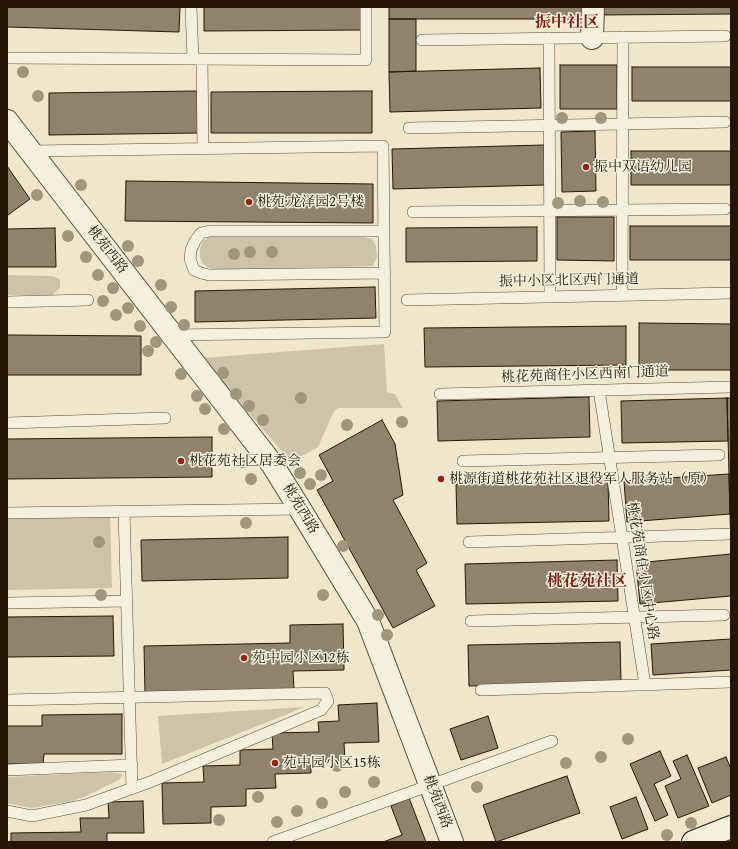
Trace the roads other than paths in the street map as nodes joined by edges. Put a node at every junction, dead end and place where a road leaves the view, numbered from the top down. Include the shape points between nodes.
1 (191, 7) edge
2 (366, 7) edge
3 (593, 7) edge
4 (725, 36) dead end
5 (623, 37) junction
6 (549, 38) junction
7 (592, 38) junction
8 (422, 40) dead end
9 (7, 58) edge
10 (198, 59) junction
11 (7, 121) edge
12 (725, 122) dead end
13 (622, 124) junction
14 (549, 125) junction
15 (409, 128) dead end
16 (203, 149) junction
17 (31, 151) junction
18 (725, 209) dead end
19 (550, 210) junction
20 (622, 210) junction
21 (412, 212) dead end
22 (384, 231) junction
23 (384, 273) junction
24 (731, 293) edge
25 (622, 296) junction
26 (550, 297) junction
27 (88, 300) dead end
28 (407, 300) dead end
29 (7, 302) edge
30 (172, 334) junction
31 (731, 387) edge
32 (599, 390) junction
33 (440, 394) dead end
34 (165, 418) dead end
35 (7, 423) edge
36 (719, 455) dead end
37 (610, 457) junction
38 (463, 461) dead end
39 (300, 509) junction
40 (124, 511) junction
41 (7, 513) edge
42 (731, 534) edge
43 (622, 537) junction
44 (470, 542) dead end
45 (127, 600) junction
46 (7, 603) edge
47 (724, 615) dead end
48 (634, 617) junction
49 (471, 621) dead end
50 (731, 682) edge
51 (644, 685) junction
52 (481, 690) dead end
53 (130, 698) junction
54 (7, 700) edge
55 (552, 741) dead end
56 (132, 765) junction
57 (7, 770) edge
58 (430, 785) junction
59 (132, 789) junction
60 (7, 811) edge
61 (731, 827) edge
62 (274, 842) edge
63 (452, 842) edge
64 (693, 842) edge

1 - 10 lane
2 - 10 lane via 366,60
3 - 7 street
4 - 5 lane
5 - 7 lane
5 - 13 lane
6 - 7 lane
6 - 8 lane
6 - 14 lane
9 - 10 lane
10 - 16 lane
11 - 17 street, 桃苑西路
12 - 13 lane
13 - 14 lane
13 - 20 lane
14 - 15 lane
14 - 19 lane
16 - 17 lane
16 - 22 lane via 383,146
17 - 30 street, 桃苑西路
18 - 20 lane
19 - 20 lane
19 - 21 lane
19 - 26 lane
20 - 25 lane
22 - 23 lane
22 - 23 lane via 210,231 201,233 195,241 190,259 194,270 209,275
23 - 30 lane via 385,332
24 - 25 lane, 振中小区北区西门通道
25 - 26 lane, 振中小区北区西门通道
26 - 28 lane, 振中小区北区西门通道
27 - 29 lane
30 - 39 street, 桃苑西路 via 272,464
31 - 32 lane, 桃花苑商住小区西南门通道
32 - 33 lane, 桃花苑商住小区西南门通道
32 - 37 lane, 桃花苑商住小区中心路
34 - 35 lane
36 - 37 lane
37 - 38 lane
37 - 43 lane, 桃花苑商住小区中心路
39 - 40 lane
39 - 58 street, 桃苑西路 via 368,621
40 - 41 lane
40 - 45 lane
42 - 43 lane
43 - 44 lane
43 - 48 lane, 桃花苑商住小区中心路
45 - 46 lane
45 - 53 lane
47 - 48 lane
48 - 49 lane
48 - 51 lane, 桃花苑商住小区中心路
50 - 51 lane
51 - 52 lane
53 - 54 lane
53 - 56 lane
53 - 59 lane via 326,693 328,701 321,710
55 - 58 lane
56 - 57 lane
56 - 59 lane
58 - 62 lane
58 - 63 street, 桃苑西路
59 - 60 lane via 86,806 32,816
61 - 64 street

